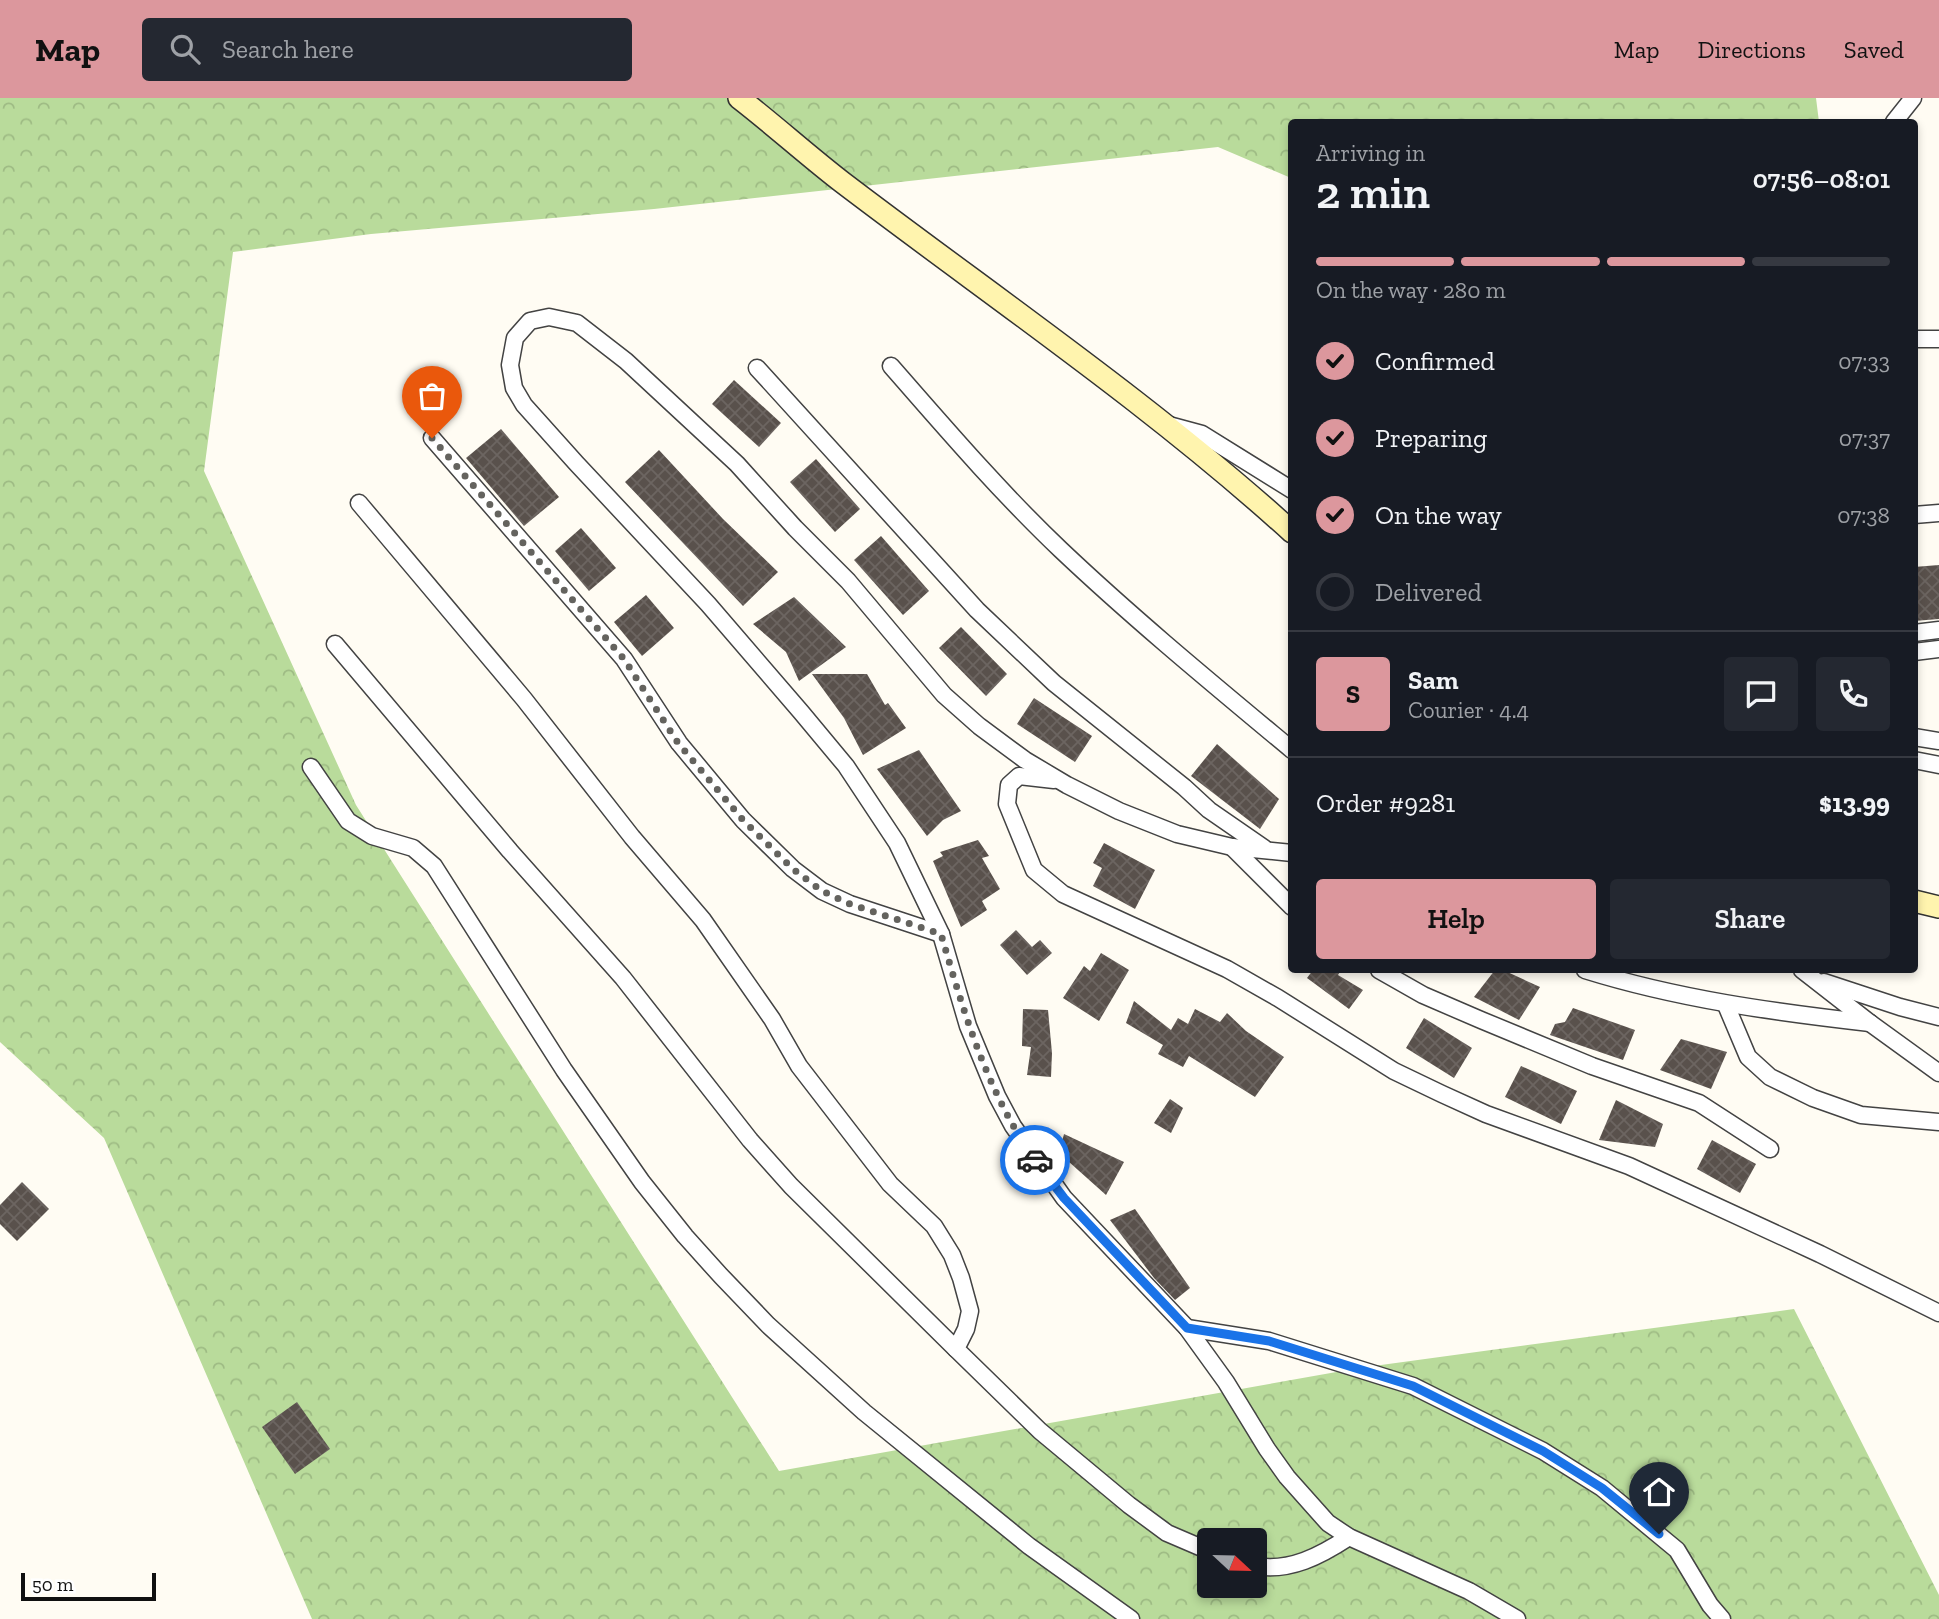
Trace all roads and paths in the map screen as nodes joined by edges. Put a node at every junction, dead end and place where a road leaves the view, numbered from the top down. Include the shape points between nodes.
1 (739, 98) edge
2 (1913, 98) edge
3 (1896, 119) edge
4 (1918, 339) edge
5 (1939, 339) edge
6 (891, 366) dead end
7 (757, 368) dead end
8 (1162, 424) junction
9 (432, 438) dead end
10 (1288, 487) edge
11 (359, 503) dead end
12 (1939, 513) edge
13 (1918, 515) edge
14 (1288, 528) edge
15 (1939, 630) edge
16 (1918, 633) edge
17 (335, 644) dead end
18 (1939, 649) edge
19 (1918, 652) edge
20 (1918, 738) edge
21 (1936, 741) edge
22 (1288, 747) edge
23 (1927, 763) edge
24 (311, 767) dead end
25 (1061, 781) junction
26 (1231, 848) junction
27 (1267, 850) junction
28 (1288, 853) edge
29 (1918, 902) edge
30 (1288, 903) edge
31 (1939, 907) edge
32 (941, 934) junction
33 (1383, 973) edge
34 (1595, 973) edge
35 (1808, 974) edge
36 (1726, 1004) junction
37 (1939, 1017) edge
38 (1870, 1023) junction
39 (1939, 1073) edge
40 (1939, 1122) edge
41 (1770, 1149) dead end
42 (1939, 1313) edge
43 (1187, 1328) junction
44 (956, 1349) junction
45 (1349, 1537) junction
46 (1197, 1546) edge
47 (1267, 1567) edge
48 (1131, 1619) edge
49 (1517, 1619) edge
50 (1722, 1619) edge

1 - 8 main road
2 - 3 street
4 - 5 street
6 - 22 street via 1060,550
7 - 27 street via 976,610 1054,683 1209,810
8 - 10 street via 1202,434
8 - 14 main road
9 - 32 street via 624,659 678,743 743,820 793,869 822,891 850,904
11 - 44 street via 703,919 799,1066 890,1184 934,1226 952,1255 970,1311
12 - 13 street
15 - 16 street
17 - 44 street via 623,978 750,1140
18 - 19 street
20 - 21 street
21 - 23 street
24 - 48 street via 348,821 372,836 413,848 434,866 564,1070 642,1182 768,1325 864,1412 1029,1546
25 - 26 street via 1166,830
25 - 32 street via 1025,760 943,695 848,580 737,464 626,361 576,323 549,317 530,321 515,338 510,365 514,388 524,405 708,604 846,766 897,843
25 - 42 street via 1019,776 1009,785 1007,804 1034,870 1063,894 1227,969 1394,1071 1442,1094 1629,1166
26 - 27 street
26 - 30 street
27 - 28 street
29 - 31 main road
32 - 43 street via 968,1026 1013,1126 1064,1198
33 - 41 street via 1423,995 1592,1066 1699,1103
34 - 36 street
35 - 37 street
35 - 38 street
36 - 38 street
36 - 40 street via 1748,1057 1770,1077 1861,1115
38 - 39 street
43 - 45 street via 1287,1477 1328,1523
43 - 50 street via 1269,1341 1413,1386 1543,1451 1602,1488 1677,1549
44 - 46 street via 1040,1431 1129,1505 1167,1533
45 - 47 street via 1300,1564
45 - 49 street via 1469,1591

